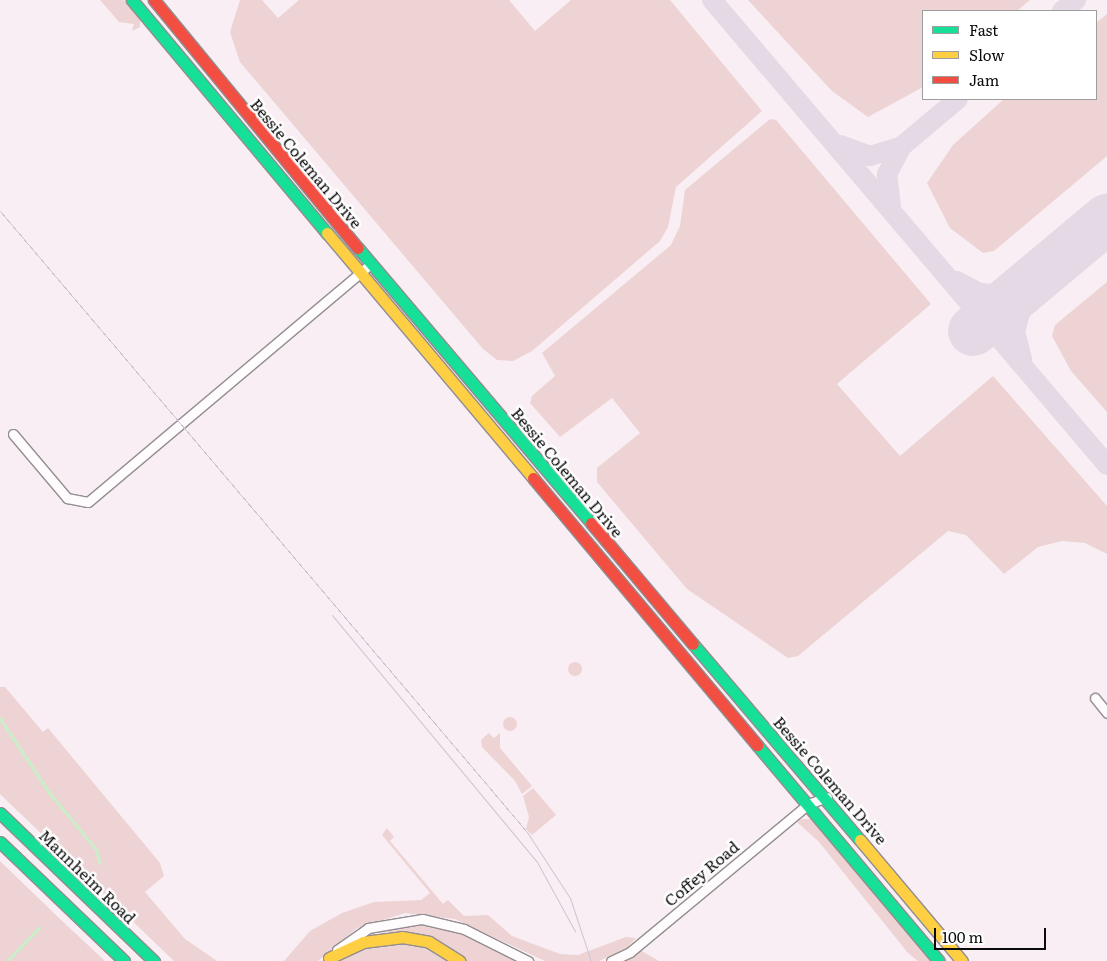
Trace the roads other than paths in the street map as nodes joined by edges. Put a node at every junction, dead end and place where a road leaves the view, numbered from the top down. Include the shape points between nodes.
1 (132, 0) edge
2 (154, 0) edge
3 (371, 264) junction
4 (360, 273) junction
5 (13, 434) dead end
6 (1095, 698) dead end
7 (1107, 713) edge
8 (816, 785) junction
9 (827, 798) junction
10 (808, 804) junction
11 (0, 813) edge
12 (0, 842) edge
13 (328, 959) edge
14 (124, 961) edge
15 (154, 961) edge
16 (460, 961) edge
17 (528, 961) edge
18 (611, 961) edge
19 (940, 961) edge
20 (962, 961) edge

1 - 4 street, Bessie Coleman Drive
2 - 3 street, Bessie Coleman Drive
3 - 4 street
3 - 8 street, Bessie Coleman Drive via 730,690
4 - 5 street via 88,502 67,498
4 - 10 street, Bessie Coleman Drive
6 - 7 street
8 - 9 street, Bessie Coleman Drive
8 - 10 street, Coffey Road
9 - 10 street, Coffey Road
9 - 20 street, Bessie Coleman Drive
10 - 18 street, Coffey Road via 630,952
10 - 19 street, Bessie Coleman Drive
11 - 15 street, Mannheim Road
12 - 14 street
13 - 16 street via 369,940 402,937 429,942
13 - 17 street via 368,928 422,919 464,929

